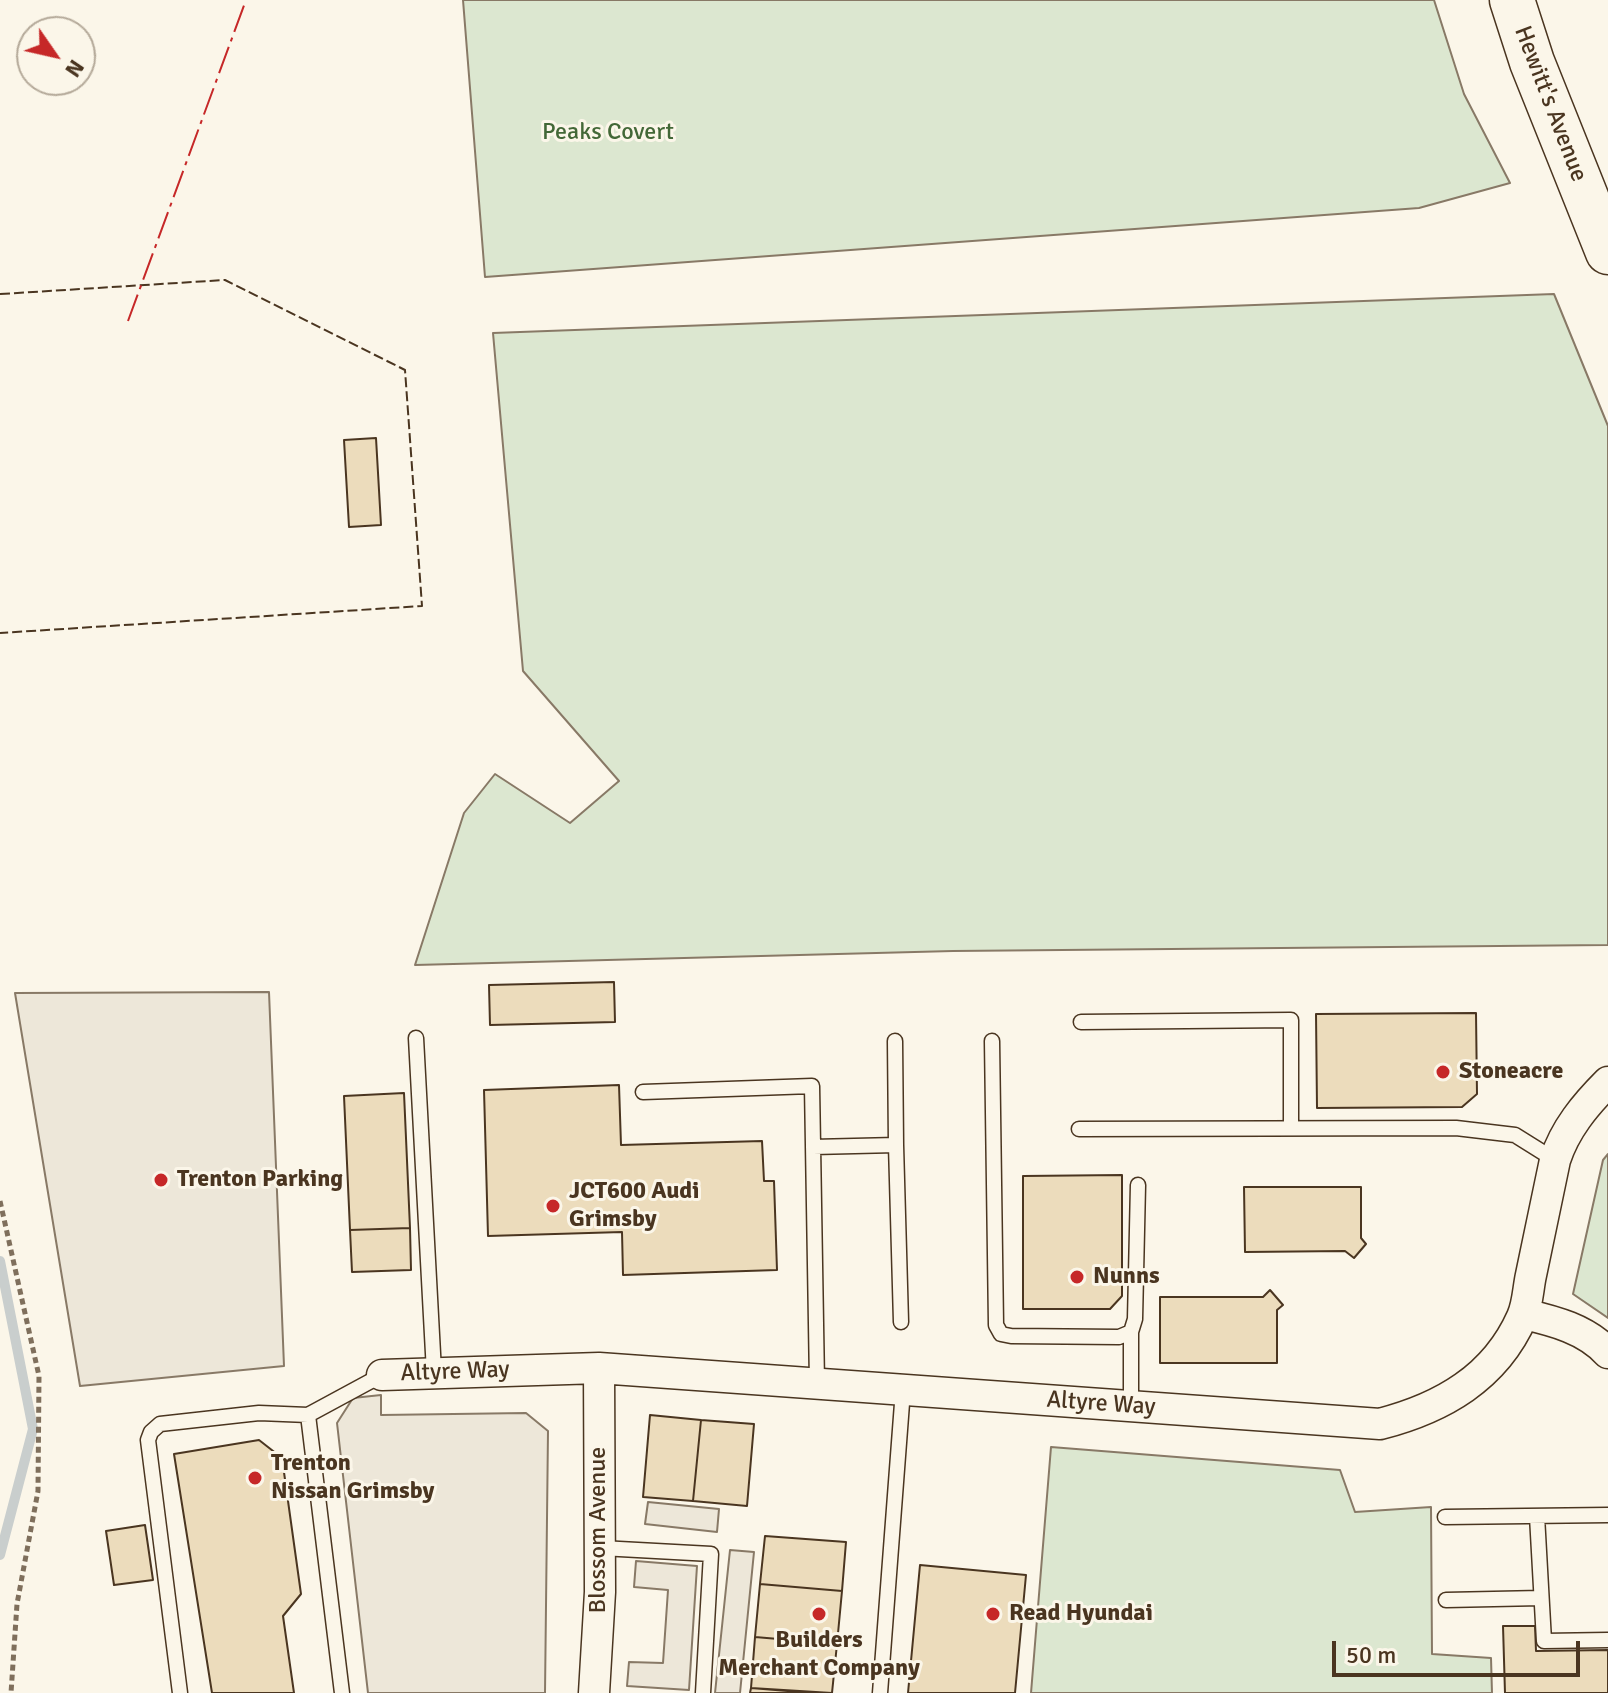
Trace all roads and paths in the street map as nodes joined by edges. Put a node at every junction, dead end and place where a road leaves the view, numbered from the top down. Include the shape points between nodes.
1 (1512, 0) edge
2 (1608, 252) edge
3 (1081, 1022) dead end
4 (416, 1038) dead end
5 (895, 1041) dead end
6 (992, 1041) dead end
7 (1608, 1082) edge
8 (643, 1092) dead end
9 (1291, 1128) junction
10 (1079, 1129) dead end
11 (896, 1145) junction
12 (813, 1147) junction
13 (1555, 1160) junction
14 (1138, 1185) dead end
15 (0, 1201) edge
16 (1524, 1314) junction
17 (901, 1322) dead end
18 (1131, 1332) junction
19 (1608, 1353) edge
20 (599, 1368) junction
21 (434, 1372) junction
22 (382, 1375) joint
23 (817, 1383) junction
24 (903, 1390) junction
25 (1131, 1406) junction
26 (308, 1415) junction
27 (1608, 1515) edge
28 (1537, 1516) junction
29 (1445, 1517) dead end
30 (601, 1548) junction
31 (1541, 1598) junction
32 (1446, 1600) dead end
33 (1608, 1640) edge
34 (11, 1693) edge
35 (180, 1693) edge
36 (342, 1693) edge
37 (594, 1693) edge
38 (703, 1693) edge
39 (880, 1693) edge

1 - 2 main road, Hewitt's Avenue
3 - 9 lane via 1291,1020
4 - 21 lane
5 - 11 lane
6 - 18 lane via 996,1325 1001,1334 1011,1336 1119,1337
7 - 13 street, Altyre Way via 1586,1104
8 - 12 lane via 812,1086
9 - 10 lane
9 - 13 lane via 1456,1128 1515,1135
11 - 12 lane
11 - 17 lane
12 - 23 lane
13 - 16 street, Altyre Way
14 - 18 lane
15 - 34 path via 39,1376 38,1491 17,1604
16 - 19 street via 1582,1332
16 - 25 street, Altyre Way via 1480,1376 1417,1414 1380,1424
18 - 25 lane
20 - 21 street, Altyre Way
20 - 23 street, Altyre Way
20 - 30 street, Blossom Avenue
21 - 22 street, Altyre Way
22 - 26 lane
23 - 24 street, Altyre Way
24 - 25 street, Altyre Way
24 - 39 lane
26 - 35 lane via 259,1413 160,1424 151,1432
26 - 36 lane
27 - 28 lane
28 - 29 lane
28 - 31 lane
30 - 37 street, Blossom Avenue
30 - 38 lane via 711,1554
31 - 32 lane
31 - 33 lane via 1544,1641

